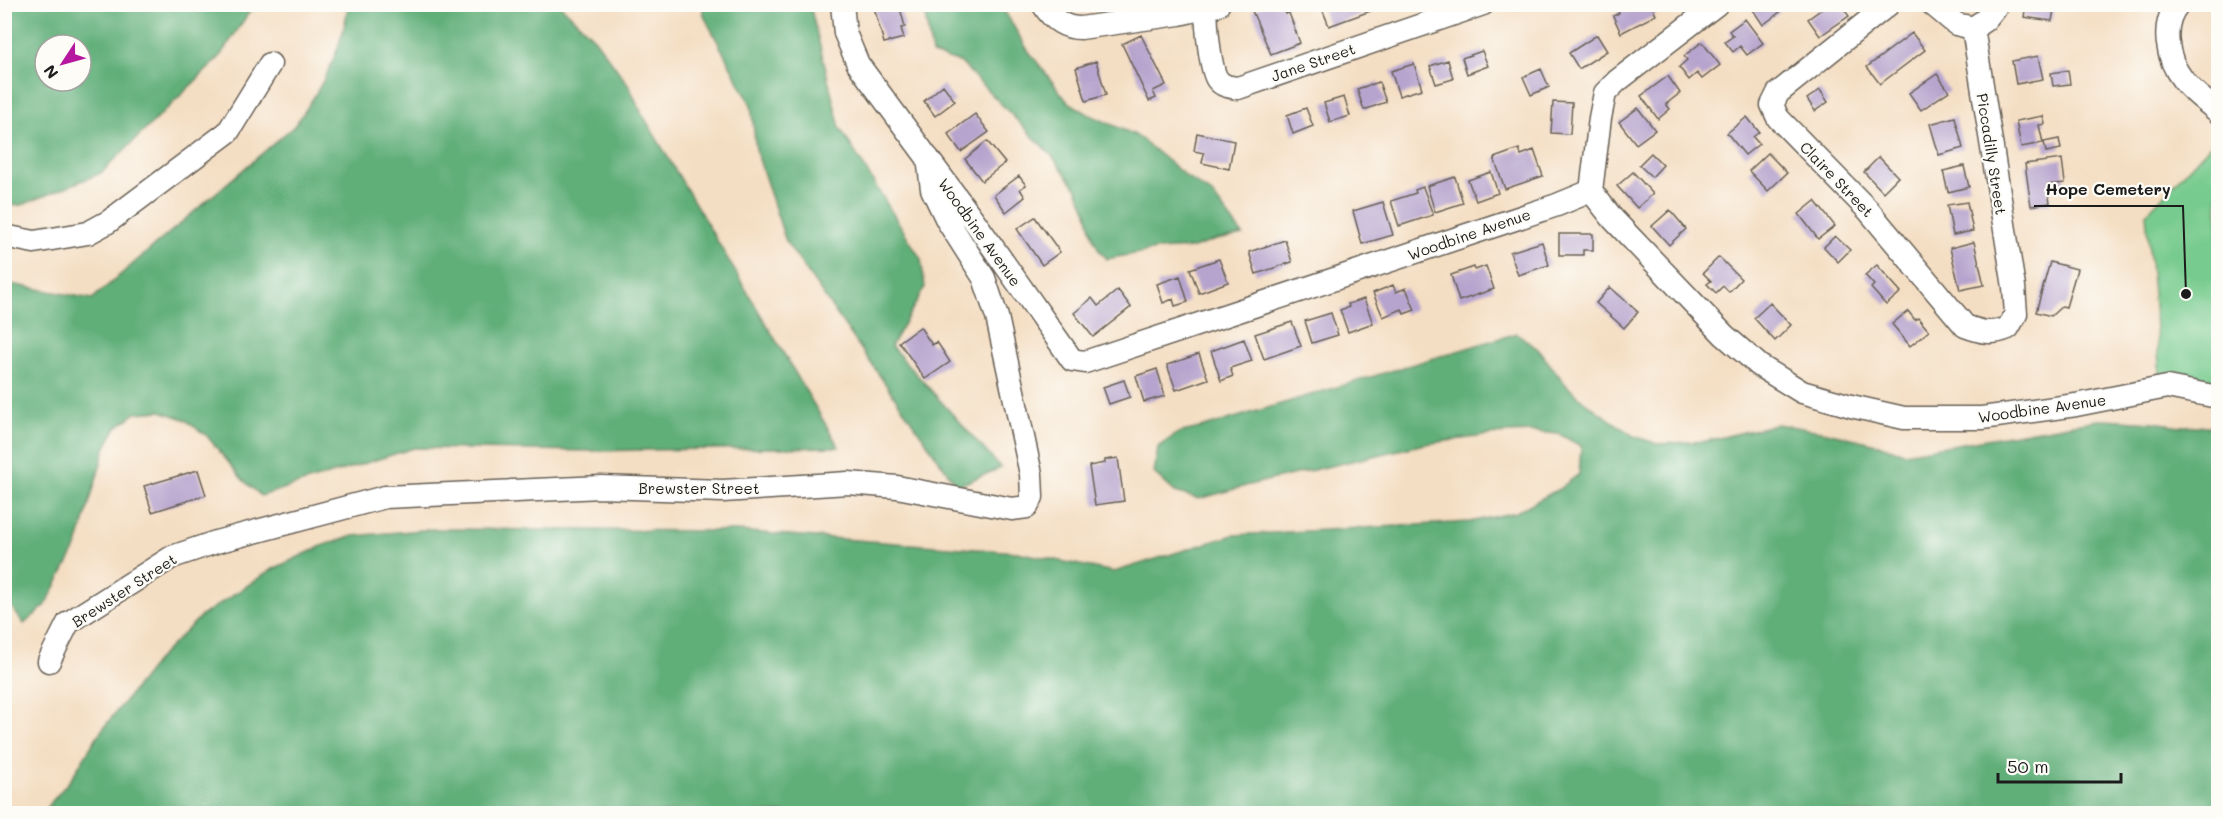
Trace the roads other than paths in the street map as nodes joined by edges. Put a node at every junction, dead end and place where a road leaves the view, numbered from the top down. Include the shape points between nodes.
1 (842, 4) edge
2 (1043, 4) edge
3 (1483, 4) edge
4 (1716, 4) edge
5 (1889, 4) edge
6 (1932, 4) edge
7 (1998, 4) edge
8 (2178, 4) edge
9 (1211, 6) edge
10 (1973, 28) junction
11 (270, 64) dead end
12 (2218, 112) edge
13 (928, 158) junction
14 (1591, 191) junction
15 (4, 236) edge
16 (2016, 314) joint
17 (2218, 397) edge
18 (49, 661) dead end

1 - 13 street, Woodbine Avenue via 845,33 858,64
2 - 9 street via 1051,16 1068,28
3 - 9 street, Jane Street via 1238,88 1224,86 1216,78 1209,48
4 - 14 street via 1605,93
5 - 16 street, Claire Street via 1778,93 1772,105 1778,118 1868,210 1965,326 1995,333 2008,328
6 - 10 street via 1956,24
7 - 10 street
8 - 12 street via 2168,21 2173,64 2183,81
10 - 16 street, Piccadilly Street
11 - 15 street via 228,132 108,222 88,233 34,242
13 - 14 street, Woodbine Avenue via 1072,360 1085,362
13 - 18 street, Brewster Street via 932,189 984,278 997,316 1031,474 1032,497 1027,507 1012,509 897,487 848,483 723,491 601,487 385,497 172,557 68,623
14 - 17 street, Woodbine Avenue via 1724,335 1760,366 1802,392 1904,418 1982,418 2167,387

